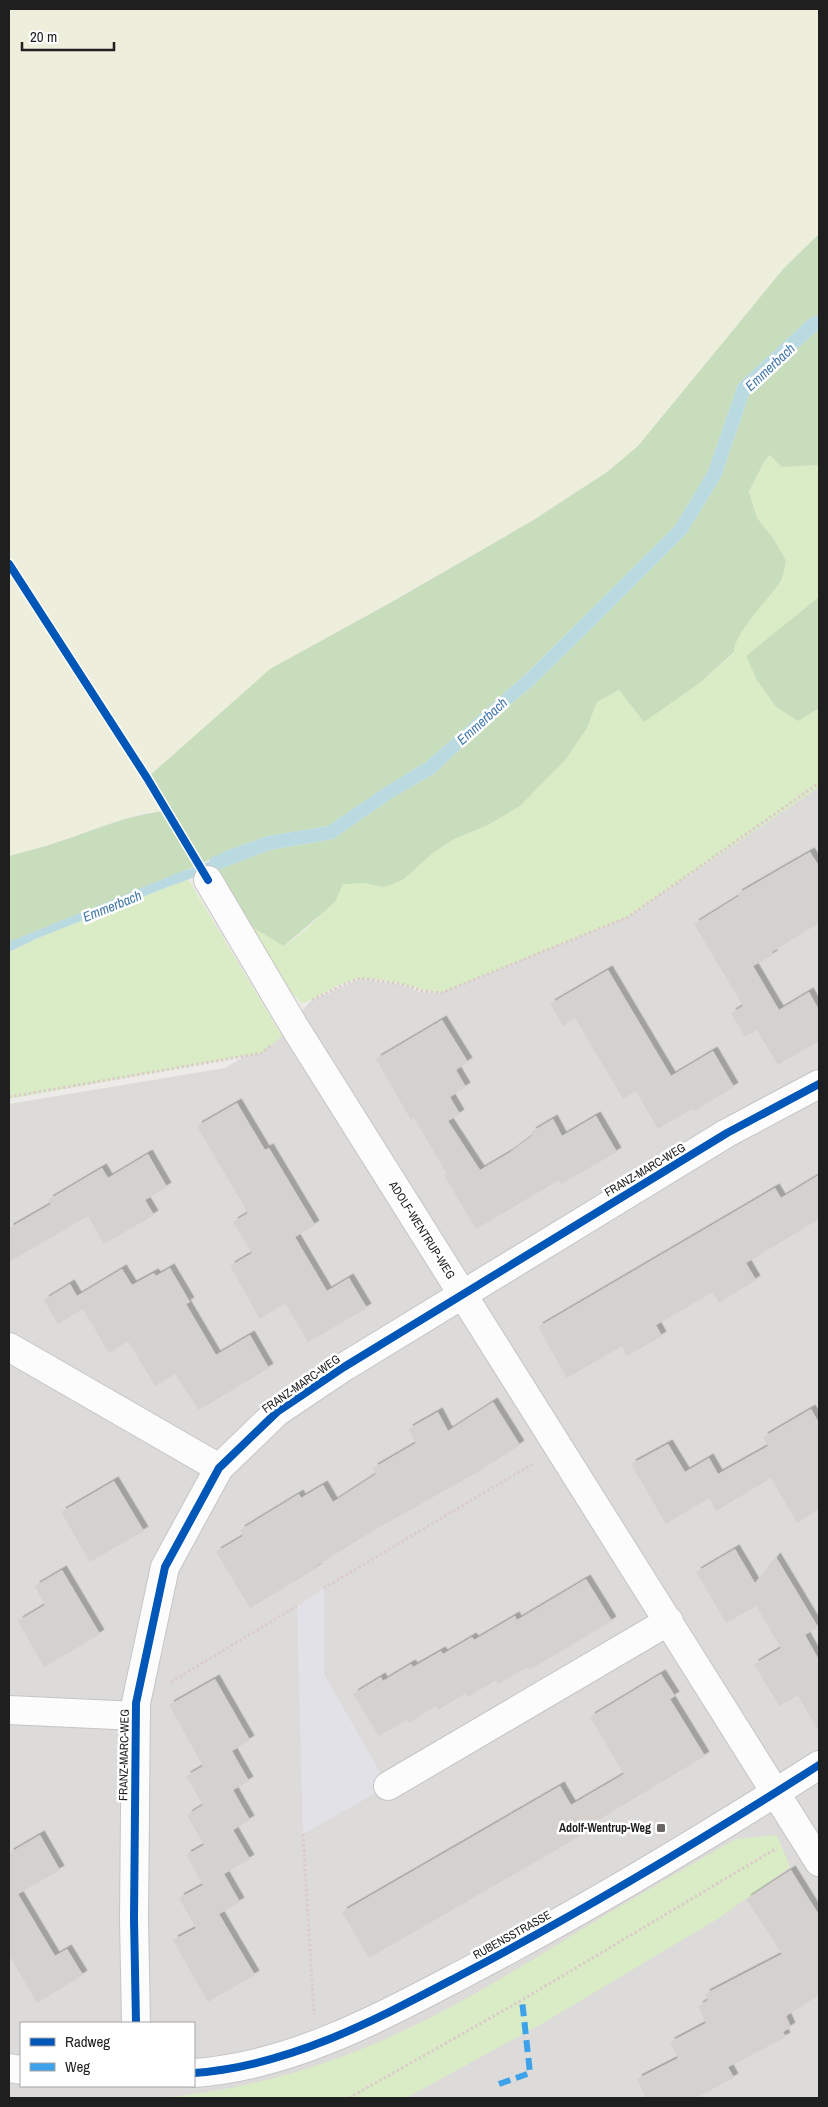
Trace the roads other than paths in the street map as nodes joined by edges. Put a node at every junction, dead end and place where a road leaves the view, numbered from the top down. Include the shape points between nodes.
1 (208, 880) dead end
2 (819, 1084) edge
3 (463, 1294) junction
4 (9, 1347) edge
5 (219, 1468) junction
6 (669, 1621) junction
7 (136, 1709) junction
8 (9, 1710) edge
9 (819, 1765) edge
10 (388, 1786) dead end
11 (775, 1793) junction
12 (819, 1862) edge
13 (136, 2022) edge
14 (195, 2073) edge

1 - 3 street, ADOLF-WENTRUP-WEG via 294,1026
2 - 3 street, FRANZ-MARC-WEG via 727,1133
3 - 5 street, FRANZ-MARC-WEG via 277,1412
3 - 6 street, ADOLF-WENTRUP-WEG
4 - 5 street
5 - 7 street, FRANZ-MARC-WEG via 165,1567
6 - 10 street
6 - 11 street, ADOLF-WENTRUP-WEG
7 - 8 street, FRANZ-MARC-WEG
7 - 13 street, FRANZ-MARC-WEG
9 - 11 street, RUBENSSTRASSE
11 - 12 street, ADOLF-WENTRUP-WEG
11 - 14 street, RUBENSSTRASSE via 534,1937 364,2025 316,2045 261,2061

